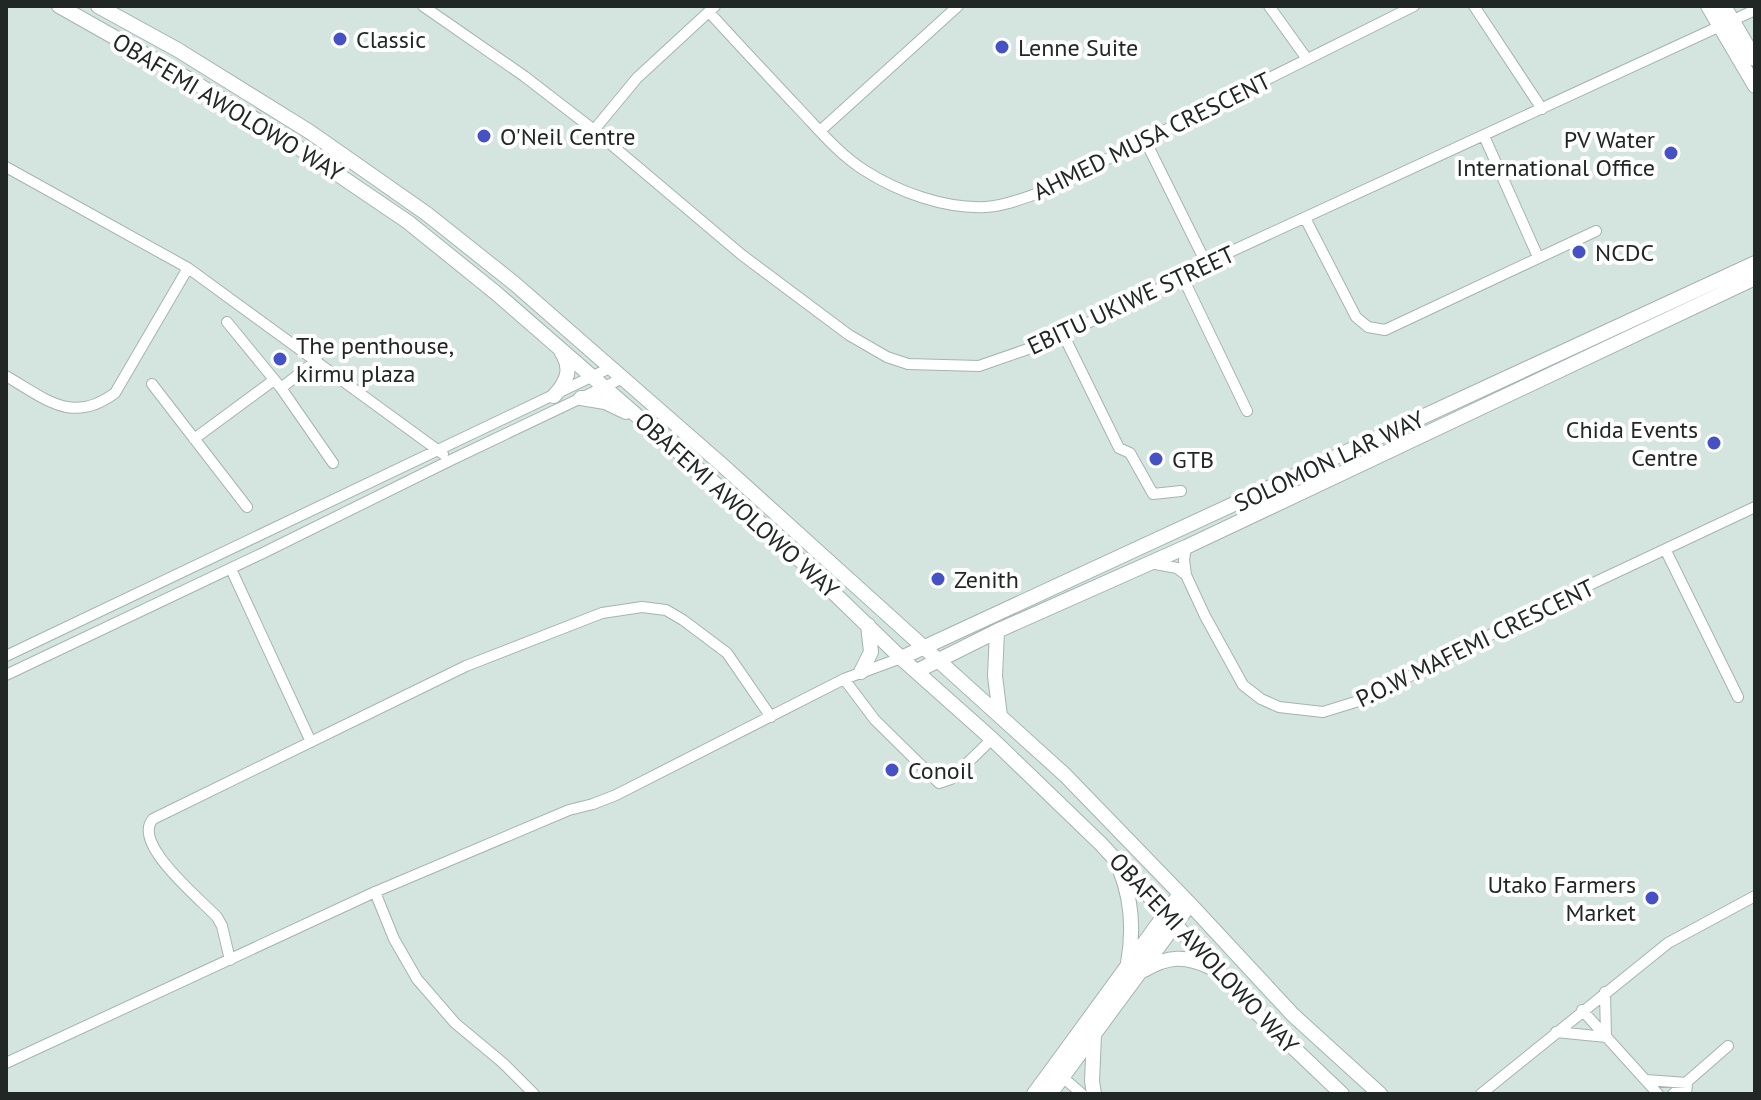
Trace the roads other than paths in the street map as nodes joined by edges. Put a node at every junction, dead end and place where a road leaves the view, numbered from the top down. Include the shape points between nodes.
1 (59, 6) edge
2 (98, 6) edge
3 (423, 6) edge
4 (958, 6) edge
5 (1269, 6) edge
6 (1414, 6) edge
7 (1474, 6) edge
8 (1708, 6) edge
9 (1724, 6) edge
10 (712, 9) edge
11 (1755, 10) edge
12 (1726, 23) junction
13 (1307, 59) junction
14 (1755, 59) edge
15 (1755, 86) edge
16 (1542, 109) junction
17 (594, 130) junction
18 (820, 131) junction
19 (1484, 136) junction
20 (1145, 140) junction
21 (6, 167) edge
22 (1305, 218) junction
23 (1596, 231) dead end
24 (1538, 257) junction
25 (1206, 263) junction
26 (1755, 263) edge
27 (188, 268) junction
28 (1182, 276) junction
29 (1755, 278) edge
30 (227, 322) dead end
31 (1063, 334) junction
32 (557, 344) junction
33 (317, 360) junction
34 (617, 373) junction
35 (6, 376) edge
36 (594, 376) junction
37 (152, 384) dead end
38 (277, 384) junction
39 (606, 387) junction
40 (554, 396) junction
41 (581, 398) junction
42 (1247, 411) dead end
43 (653, 428) junction
44 (194, 439) junction
45 (439, 451) junction
46 (451, 460) junction
47 (333, 463) dead end
48 (1181, 491) dead end
49 (247, 507) dead end
50 (1755, 507) edge
51 (1186, 547) junction
52 (1666, 551) junction
53 (1150, 563) junction
54 (231, 569) junction
55 (1186, 575) junction
56 (868, 625) junction
57 (997, 631) junction
58 (922, 647) junction
59 (6, 656) edge
60 (901, 658) junction
61 (937, 660) junction
62 (917, 671) junction
63 (861, 672) junction
64 (6, 675) edge
65 (844, 679) junction
66 (1738, 697) dead end
67 (1000, 716) junction
68 (771, 717) junction
69 (992, 739) junction
70 (311, 742) junction
71 (1117, 862) junction
72 (375, 892) junction
73 (1755, 896) edge
74 (1185, 899) junction
75 (1170, 918) junction
76 (230, 960) junction
77 (1216, 969) junction
78 (1132, 971) junction
79 (1605, 992) junction
80 (1582, 1010) junction
81 (1556, 1032) junction
82 (1094, 1033) junction
83 (1606, 1037) junction
84 (1728, 1046) dead end
85 (6, 1063) edge
86 (1058, 1073) junction
87 (1646, 1080) junction
88 (1686, 1088) edge
89 (529, 1092) edge
90 (1034, 1094) edge
91 (1050, 1094) edge
92 (1082, 1094) edge
93 (1094, 1094) edge
94 (1342, 1094) edge
95 (1380, 1094) edge
96 (1481, 1094) edge
97 (1658, 1094) edge
98 (1673, 1094) edge

1 - 32 main road, OBAFEMI AWOLOWO WAY via 325,164 451,256
2 - 34 main road, OBAFEMI AWOLOWO WAY via 268,106 387,185 472,248
3 - 17 street, EBITU UKIWE STREET
4 - 18 street
5 - 13 street
6 - 13 street, AHMED MUSA CRESCENT
7 - 16 street
8 - 12 main road
9 - 12 main road
10 - 17 street via 637,78
10 - 18 street, AHMED MUSA CRESCENT
11 - 12 street, EBITU UKIWE STREET
12 - 14 main road
12 - 15 main road
12 - 16 street, EBITU UKIWE STREET
13 - 20 street, AHMED MUSA CRESCENT
16 - 19 street, EBITU UKIWE STREET
17 - 31 street, EBITU UKIWE STREET via 742,255 887,357 908,364 979,366
18 - 20 street, AHMED MUSA CRESCENT via 861,169 894,187 957,206 985,207 1039,193
19 - 22 street, EBITU UKIWE STREET
19 - 24 street
20 - 25 street
21 - 27 street
22 - 24 street via 1356,317 1368,327 1385,330
22 - 25 street, EBITU UKIWE STREET
23 - 24 street
25 - 28 street, EBITU UKIWE STREET
26 - 58 main road, SOLOMON LAR WAY
27 - 33 street
27 - 35 street via 115,393 99,406 57,405
28 - 31 street, EBITU UKIWE STREET
28 - 42 street
29 - 51 main road, SOLOMON LAR WAY
30 - 38 street
31 - 48 street via 1119,448 1130,453 1153,494
32 - 36 main road, OBAFEMI AWOLOWO WAY
32 - 40 main road via 568,373
33 - 38 street
33 - 45 street
34 - 36 street
34 - 39 street
34 - 58 main road, OBAFEMI AWOLOWO WAY
36 - 39 main road, OBAFEMI AWOLOWO WAY
36 - 40 street
37 - 44 street
38 - 44 street
38 - 47 street
39 - 41 street
39 - 43 main road, OBAFEMI AWOLOWO WAY
40 - 45 street
41 - 43 main road via 605,402
41 - 46 street
43 - 56 main road, OBAFEMI AWOLOWO WAY
44 - 49 street
45 - 46 street
45 - 59 street
46 - 54 street
50 - 52 street, P.O.W MAFEMI CRESCENT
51 - 53 main road, SOLOMON LAR WAY
51 - 55 street, P.O.W MAFEMI CRESCENT
52 - 55 street, P.O.W MAFEMI CRESCENT via 1365,699 1323,712 1279,707 1243,685
52 - 66 street
53 - 55 street
53 - 57 main road, SOLOMON LAR WAY
54 - 64 street
54 - 70 street
56 - 60 main road, OBAFEMI AWOLOWO WAY
56 - 63 main road via 871,652
57 - 61 main road, SOLOMON LAR WAY
57 - 67 main road
58 - 60 main road, SOLOMON LAR WAY
58 - 61 main road, OBAFEMI AWOLOWO WAY
60 - 62 main road, OBAFEMI AWOLOWO WAY
60 - 63 street
61 - 62 main road, SOLOMON LAR WAY
61 - 67 main road, OBAFEMI AWOLOWO WAY
62 - 69 main road, OBAFEMI AWOLOWO WAY
63 - 65 street
65 - 68 street
65 - 69 street via 875,720 939,783 951,779
67 - 74 main road, OBAFEMI AWOLOWO WAY via 1099,808
68 - 70 street via 727,653 706,635 666,610 642,607 602,613 466,666
68 - 72 street via 616,795
69 - 71 main road, OBAFEMI AWOLOWO WAY
70 - 76 street via 148,824 146,831 160,859 217,917
71 - 75 main road, OBAFEMI AWOLOWO WAY
71 - 78 main road via 1131,906
72 - 76 street
72 - 89 street via 417,979
73 - 79 street via 1668,943
74 - 75 main road
74 - 95 main road, OBAFEMI AWOLOWO WAY via 1293,1015
75 - 77 main road, OBAFEMI AWOLOWO WAY
75 - 78 main road
76 - 85 street
77 - 78 main road via 1178,957
77 - 94 main road, OBAFEMI AWOLOWO WAY
78 - 82 main road
78 - 86 main road
79 - 80 street
79 - 83 street
80 - 81 street
80 - 83 street
81 - 83 street
81 - 96 street
82 - 86 main road
82 - 93 main road
83 - 87 street
84 - 88 street
86 - 90 main road
86 - 91 main road
86 - 92 street
87 - 88 street
87 - 97 street
88 - 98 street

